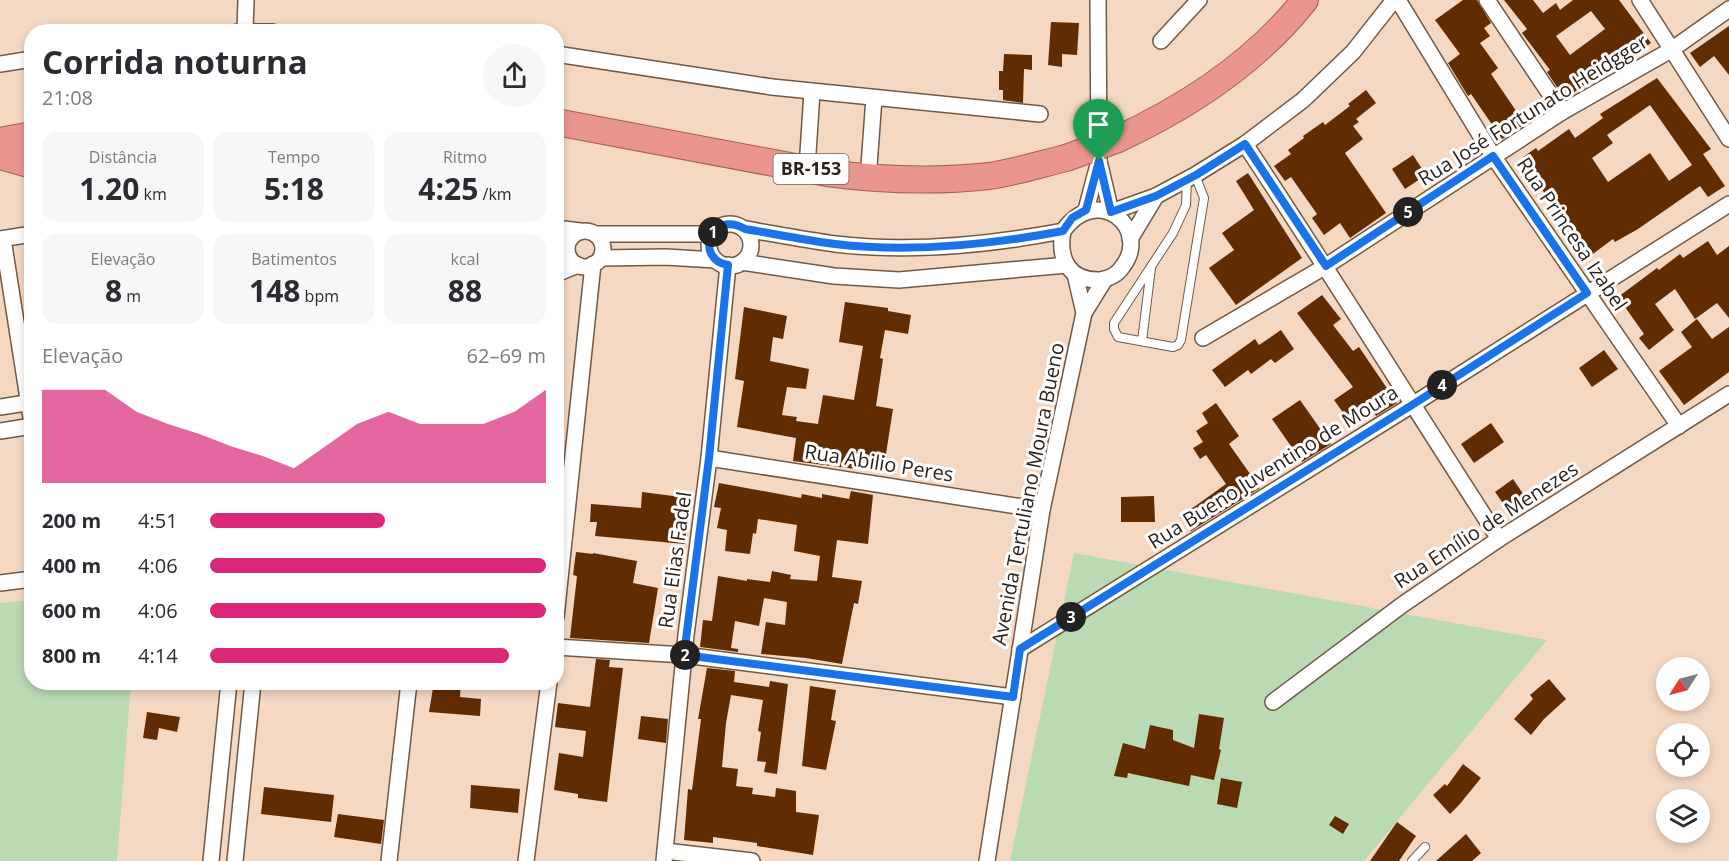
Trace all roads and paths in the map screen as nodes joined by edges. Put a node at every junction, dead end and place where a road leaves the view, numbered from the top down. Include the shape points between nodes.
1 (246, 0) edge
2 (1098, 0) edge
3 (1199, 0) edge
4 (1305, 0) edge
5 (1396, 0) edge
6 (1487, 0) edge
7 (1640, 0) edge
8 (1729, 9) edge
9 (242, 24) edge
10 (1161, 41) dead end
11 (1671, 50) junction
12 (564, 55) edge
13 (24, 60) edge
14 (0, 64) edge
15 (812, 92) junction
16 (874, 99) junction
17 (1562, 112) junction
18 (1040, 114) dead end
19 (564, 123) edge
20 (24, 136) edge
21 (1729, 139) edge
22 (0, 141) edge
23 (1245, 144) junction
24 (0, 156) edge
25 (1493, 156) junction
26 (1099, 161) junction
27 (24, 163) edge
28 (807, 168) junction
29 (1191, 177) junction
30 (868, 178) junction
31 (1156, 196) junction
32 (1729, 204) edge
33 (1086, 210) junction
34 (1111, 212) junction
35 (564, 229) edge
36 (745, 229) junction
37 (580, 231) junction
38 (1063, 231) junction
39 (596, 234) junction
40 (712, 234) junction
41 (24, 235) edge
42 (2, 239) edge
43 (1130, 239) junction
44 (564, 244) edge
45 (564, 248) edge
46 (591, 262) junction
47 (728, 263) junction
48 (1152, 266) junction
49 (1326, 266) junction
50 (1071, 270) junction
51 (564, 271) edge
52 (1105, 279) junction
53 (1587, 293) junction
54 (1084, 313) junction
55 (1203, 338) dead end
56 (1142, 341) junction
57 (24, 368) edge
58 (1729, 394) edge
59 (24, 404) edge
60 (1412, 405) junction
61 (0, 407) edge
62 (24, 426) edge
63 (1679, 426) junction
64 (0, 431) edge
65 (709, 458) junction
66 (1042, 510) junction
67 (564, 536) edge
68 (1499, 539) junction
69 (24, 580) edge
70 (0, 583) edge
71 (564, 647) edge
72 (1020, 649) junction
73 (684, 655) junction
74 (228, 690) edge
75 (252, 690) edge
76 (408, 690) edge
77 (548, 690) edge
78 (1013, 697) junction
79 (1273, 702) dead end
80 (1425, 847) dead end
81 (664, 856) edge
82 (211, 861) edge
83 (235, 861) edge
84 (389, 861) edge
85 (526, 861) edge
86 (752, 861) edge
87 (987, 861) edge
88 (1412, 861) edge

1 - 9 street
2 - 26 street
3 - 10 street
4 - 30 highway, BR-153, bridge via 1288,22 1200,96 1118,139 1066,158 991,175 931,180
5 - 23 street via 1353,52 1303,99
5 - 25 street, Rua Princesa Izabel
6 - 17 street
7 - 11 street
8 - 11 street, Rua José Fortunato Heidgger
11 - 17 street, Rua José Fortunato Heidgger
11 - 21 street
12 - 15 street
13 - 14 street
15 - 16 street
15 - 28 street
16 - 18 street
16 - 30 street
17 - 25 street, Rua José Fortunato Heidgger
19 - 28 highway, BR-153
20 - 22 highway
23 - 29 street
23 - 49 street
24 - 27 highway
25 - 49 street, Rua José Fortunato Heidgger
25 - 53 street, Rua Princesa Izabel
26 - 33 street
26 - 34 street
28 - 30 highway, BR-153
29 - 31 street
29 - 48 lane via 1186,205
29 - 56 lane via 1204,198 1181,340 1173,347
31 - 34 street
31 - 43 street
32 - 53 street, Rua Bueno Juventino de Moura
33 - 34 street
33 - 38 street via 1072,218
34 - 43 street via 1127,228
35 - 37 street
36 - 38 street via 837,244 899,247 981,244
36 - 40 street via 727,223
36 - 47 street via 750,237 748,256
37 - 39 street
37 - 44 street
38 - 50 street via 1060,246 1064,262
39 - 40 street
39 - 46 street via 603,249
40 - 47 street via 710,252
41 - 42 street
42 - 57 street
43 - 52 street via 1128,259 1119,272
45 - 46 street via 571,260
46 - 47 street via 666,257
46 - 51 street
46 - 67 street
47 - 50 street via 834,276 899,279
47 - 65 street, Rua Elias Fadel
48 - 56 lane
48 - 56 lane via 1114,323 1118,337
49 - 55 street, Rua José Fortunato Heidgger
49 - 60 street
50 - 52 street via 1089,280
50 - 54 street, Avenida Tertuliano Moura Bueno
52 - 54 street, Avenida Tertuliano Moura Bueno
53 - 60 street, Rua Bueno Juventino de Moura
53 - 63 street, Rua Princesa Izabel
54 - 66 street, Avenida Tertuliano Moura Bueno
58 - 63 street, Rua Emílio de Menezes
59 - 61 street
60 - 68 street
60 - 72 street, Rua Bueno Juventino de Moura
62 - 64 street
63 - 68 street, Rua Emílio de Menezes
65 - 66 street, Rua Abilio Peres
65 - 73 street, Rua Elias Fadel
66 - 72 street, Avenida Tertuliano Moura Bueno
68 - 79 street, Rua Emílio de Menezes via 1402,605
69 - 70 street
71 - 73 street
72 - 78 street, Avenida Tertuliano Moura Bueno
73 - 78 street
73 - 81 street, Rua Elias Fadel
74 - 82 street
75 - 83 street
76 - 84 street
77 - 85 street
78 - 87 street, Avenida Tertuliano Moura Bueno
80 - 88 lane
81 - 86 street

